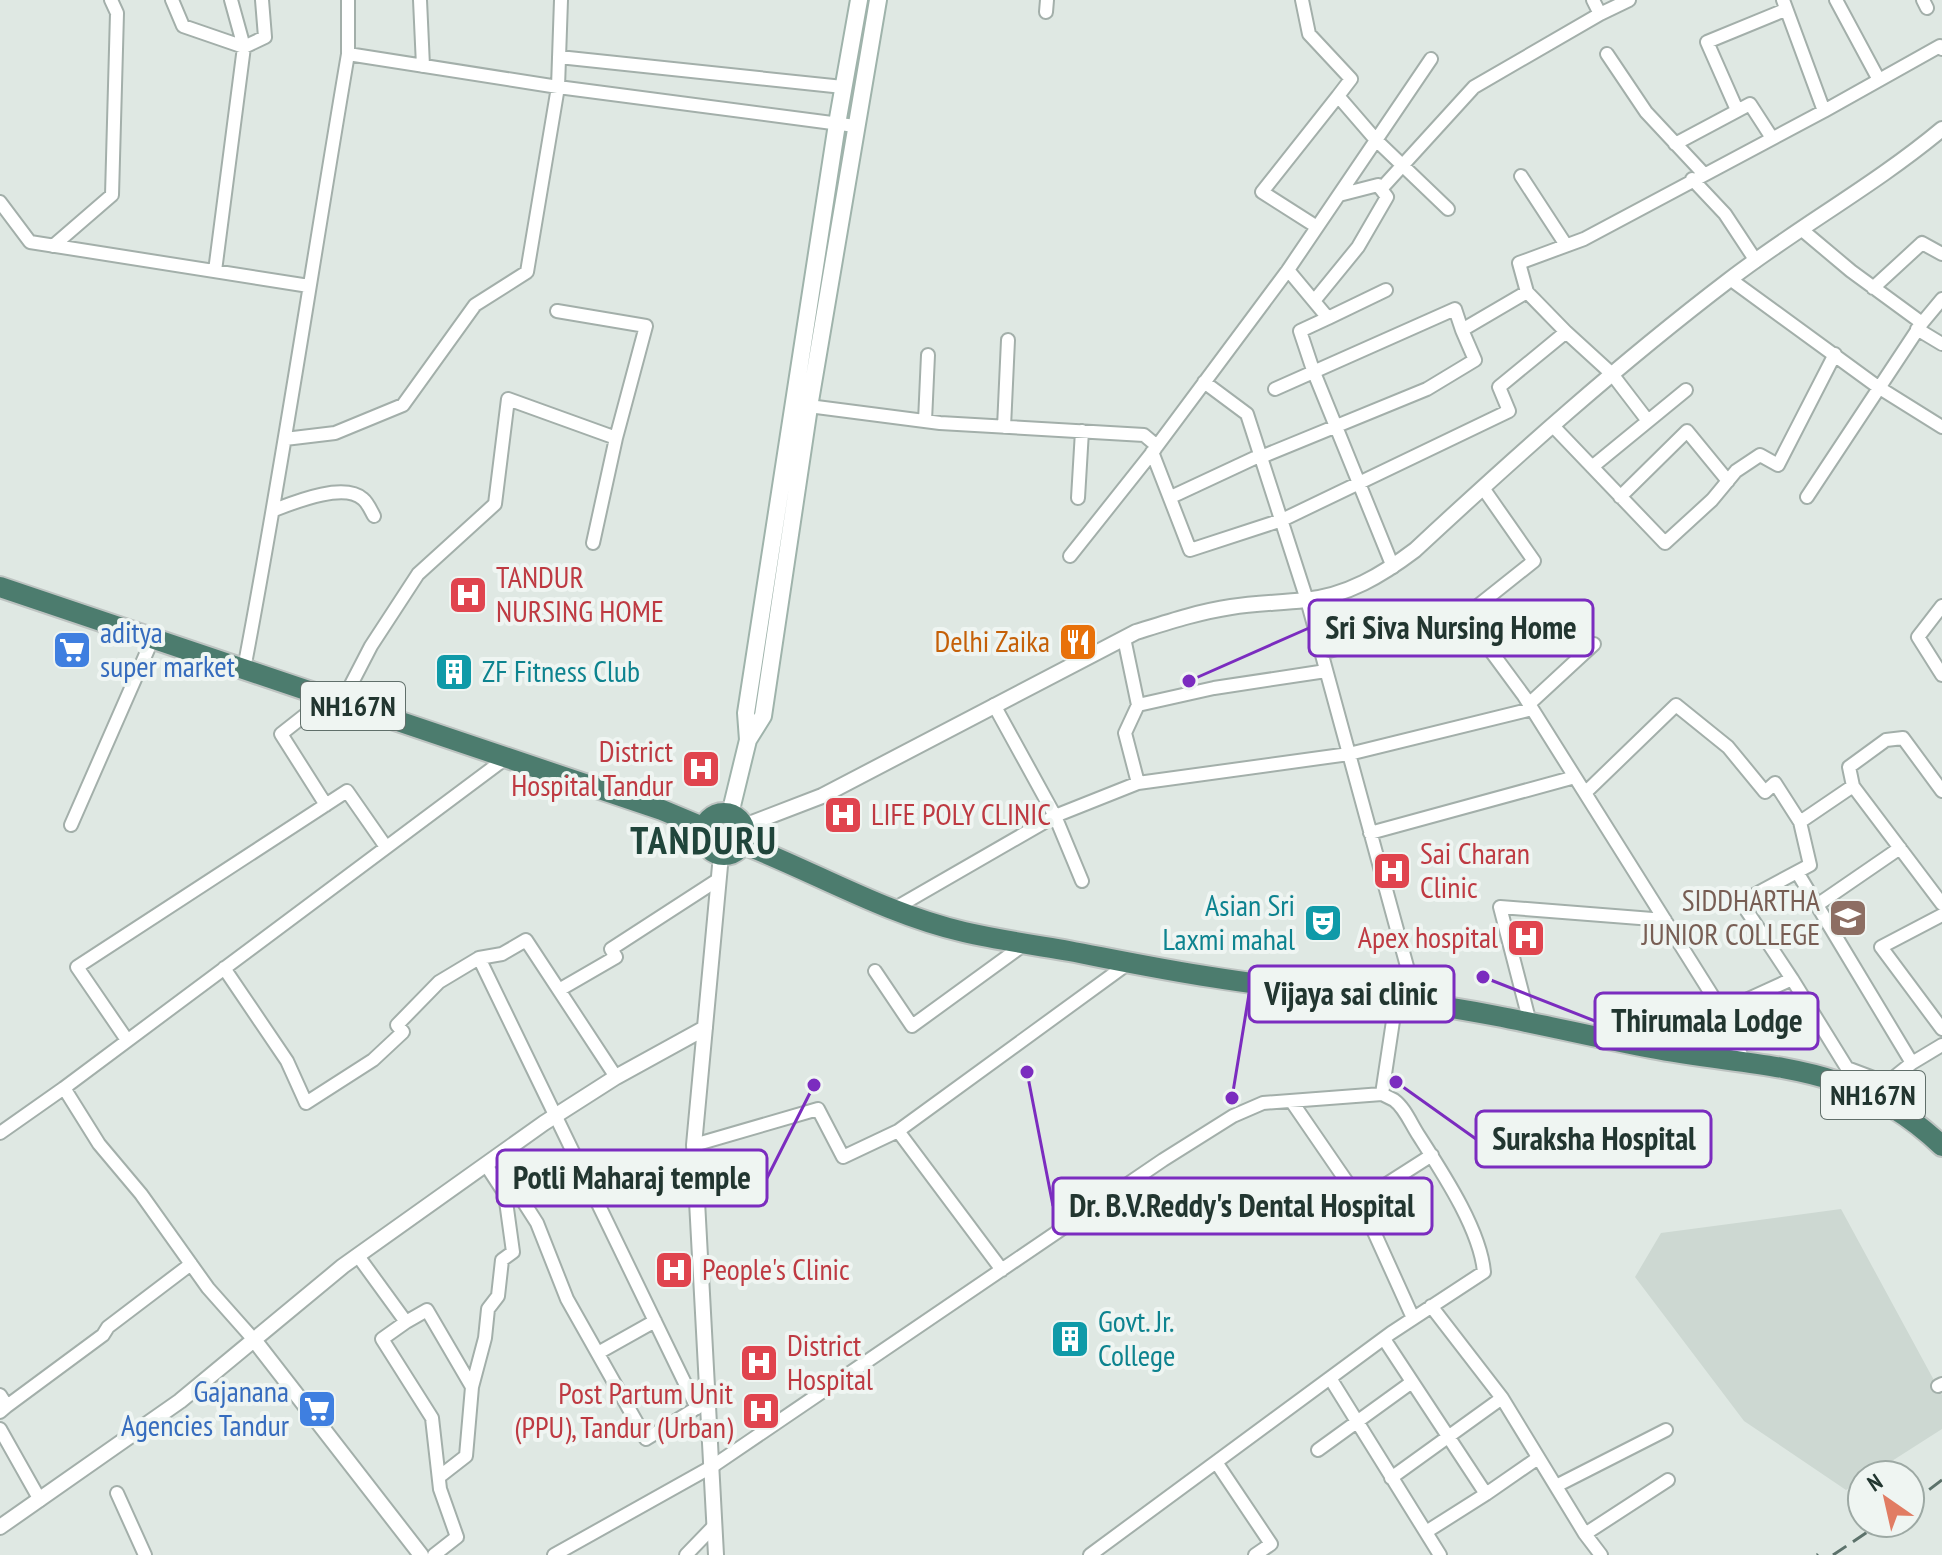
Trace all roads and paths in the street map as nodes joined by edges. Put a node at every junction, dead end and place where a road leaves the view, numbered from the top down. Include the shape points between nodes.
1 (111, 0) edge
2 (172, 0) edge
3 (231, 0) edge
4 (262, 0) edge
5 (348, 0) edge
6 (420, 0) edge
7 (554, 0) edge
8 (561, 0) edge
9 (859, 0) edge
10 (878, 0) edge
11 (1302, 0) edge
12 (1593, 0) edge
13 (1629, 0) edge
14 (1836, 0) edge
15 (1783, 3) edge
16 (1600, 14) junction
17 (244, 47) junction
18 (1942, 49) edge
19 (348, 54) junction
20 (1607, 54) dead end
21 (559, 57) junction
22 (1431, 59) dead end
23 (423, 66) junction
24 (1879, 80) junction
25 (558, 87) junction
26 (843, 87) junction
27 (1338, 96) junction
28 (1737, 110) junction
29 (1824, 111) junction
30 (837, 124) junction
31 (855, 126) junction
32 (1942, 129) edge
33 (1772, 138) junction
34 (1376, 140) junction
35 (1675, 144) junction
36 (1402, 165) junction
37 (1521, 176) dead end
38 (1698, 176) junction
39 (1381, 189) junction
40 (1339, 195) junction
41 (0, 202) edge
42 (1448, 209) dead end
43 (1317, 227) junction
44 (1801, 229) junction
45 (1566, 245) junction
46 (53, 246) junction
47 (1942, 254) edge
48 (1756, 261) junction
49 (1288, 270) junction
50 (215, 271) junction
51 (1730, 279) junction
52 (309, 286) junction
53 (1873, 288) junction
54 (1386, 290) dead end
55 (1527, 292) junction
56 (1942, 299) edge
57 (1314, 301) junction
58 (557, 311) dead end
59 (1328, 318) junction
60 (1920, 326) junction
61 (1462, 330) junction
62 (1566, 332) junction
63 (1008, 340) dead end
64 (1942, 344) edge
65 (1835, 354) junction
66 (928, 355) dead end
67 (1313, 370) junction
68 (1612, 374) junction
69 (1204, 382) junction
70 (1878, 387) junction
71 (1275, 389) dead end
72 (1686, 390) dead end
73 (801, 406) junction
74 (925, 421) junction
75 (1648, 421) junction
76 (1335, 426) junction
77 (1553, 426) junction
78 (1004, 427) junction
79 (1942, 427) edge
80 (1082, 431) junction
81 (616, 438) junction
82 (285, 439) junction
83 (1154, 449) junction
84 (1261, 456) junction
85 (1592, 467) junction
86 (1728, 481) junction
87 (1359, 484) junction
88 (1483, 488) junction
89 (1171, 497) junction
90 (1620, 497) junction
91 (1807, 497) dead end
92 (1078, 498) dead end
93 (274, 510) junction
94 (374, 516) dead end
95 (1281, 519) junction
96 (593, 543) dead end
97 (1070, 556) dead end
98 (1393, 567) junction
99 (0, 587) edge
100 (1307, 600) junction
101 (1942, 606) edge
102 (1465, 616) junction
103 (153, 638) junction
104 (1124, 638) junction
105 (1594, 644) dead end
106 (1321, 653) junction
107 (244, 669) junction
108 (1941, 670) edge
109 (1326, 671) junction
110 (335, 699) junction
111 (994, 705) junction
112 (1138, 705) junction
113 (1531, 706) junction
114 (1349, 754) junction
115 (506, 758) junction
116 (1575, 777) junction
117 (1138, 783) junction
118 (1853, 786) junction
119 (1942, 791) edge
120 (1585, 793) junction
121 (326, 805) junction
122 (1055, 816) junction
123 (1800, 822) junction
124 (71, 825) dead end
125 (705, 828) junction
126 (739, 828) junction
127 (1370, 833) junction
128 (386, 847) junction
129 (1900, 848) junction
130 (721, 855) junction
131 (1797, 872) junction
132 (719, 879) junction
133 (1082, 881) dead end
134 (1942, 904) edge
135 (1817, 905) junction
136 (892, 910) junction
137 (1942, 915) edge
138 (1665, 920) junction
139 (1026, 943) junction
140 (479, 958) junction
141 (1130, 962) junction
142 (224, 968) junction
143 (875, 971) dead end
144 (1792, 979) junction
145 (559, 990) junction
146 (1407, 1002) junction
147 (1722, 1011) junction
148 (1530, 1023) junction
149 (705, 1028) junction
150 (1942, 1029) edge
151 (127, 1040) junction
152 (1942, 1045) edge
153 (1744, 1062) junction
154 (1912, 1063) junction
155 (616, 1077) junction
156 (64, 1088) junction
157 (1382, 1094) junction
158 (1292, 1102) junction
159 (555, 1115) junction
160 (898, 1131) junction
161 (0, 1133) edge
162 (694, 1145) junction
163 (1942, 1146) edge
164 (1432, 1155) junction
165 (486, 1165) junction
166 (505, 1194) junction
167 (1360, 1201) junction
168 (358, 1256) junction
169 (191, 1264) junction
170 (1002, 1270) junction
171 (1431, 1306) junction
172 (1413, 1318) junction
173 (655, 1321) junction
174 (406, 1322) junction
175 (1384, 1339) junction
176 (255, 1341) junction
177 (598, 1353) junction
178 (1330, 1378) junction
179 (1412, 1382) junction
180 (472, 1387) junction
181 (1502, 1398) junction
182 (2, 1404) edge
183 (703, 1404) junction
184 (1356, 1421) junction
185 (0, 1429) edge
186 (1666, 1430) dead end
187 (1448, 1437) junction
188 (1318, 1450) dead end
189 (1538, 1458) junction
190 (1216, 1462) junction
191 (713, 1466) junction
192 (439, 1477) junction
193 (1391, 1478) junction
194 (1668, 1480) dead end
195 (1556, 1486) junction
196 (117, 1493) dead end
197 (1486, 1494) junction
198 (40, 1500) junction
199 (0, 1527) edge
200 (713, 1527) junction
201 (1426, 1532) junction
202 (1585, 1534) junction
203 (1274, 1550) edge
204 (145, 1555) edge
205 (421, 1555) edge
206 (434, 1555) edge
207 (554, 1555) edge
208 (686, 1555) edge
209 (716, 1555) edge
210 (1090, 1555) edge
211 (1255, 1555) edge
212 (1440, 1555) edge
213 (1601, 1555) edge

1 - 46 street via 117,13 112,195
2 - 17 street via 183,26
3 - 17 street
4 - 17 street via 265,37
5 - 19 street
6 - 23 street
7 - 8 street
8 - 21 street
9 - 26 main road
10 - 31 main road
11 - 27 street via 1309,34 1351,79
12 - 16 street
13 - 16 street
14 - 24 street
15 - 28 street via 1707,42
15 - 29 street
16 - 36 street via 1474,87
17 - 50 street
18 - 24 street
19 - 23 street
19 - 52 street
20 - 35 street
21 - 25 street
21 - 26 street
22 - 34 street
23 - 25 street
24 - 29 street
25 - 30 street
25 - 82 street via 527,272 475,305 403,405 335,433
26 - 30 main road
27 - 34 street
27 - 43 street via 1262,192
28 - 33 street via 1750,104
28 - 35 street
29 - 33 street
30 - 31 street
30 - 73 main road
31 - 73 main road
32 - 44 street
33 - 38 street
34 - 36 street
34 - 40 street
35 - 38 street
36 - 39 street
36 - 42 street
37 - 45 street
38 - 45 street
38 - 48 street
39 - 40 street via 1378,185
39 - 57 street via 1387,197 1358,247
40 - 43 street
41 - 46 street via 30,242
43 - 49 street
44 - 48 street
44 - 53 street
45 - 55 street via 1519,263
46 - 50 street
47 - 53 street via 1922,243
48 - 51 street
49 - 57 street
49 - 69 street
50 - 52 street
51 - 65 street
51 - 68 street
52 - 82 street
53 - 60 street
54 - 59 street
55 - 61 street
55 - 62 street
56 - 60 street
57 - 59 street
58 - 81 street via 646,326
59 - 67 street via 1300,331
60 - 64 street
60 - 70 street
61 - 67 street via 1455,309
61 - 76 street via 1475,360 1427,389
62 - 68 street
62 - 87 street via 1499,387 1509,411
63 - 78 street
65 - 70 street
65 - 86 street via 1778,465 1760,455
66 - 74 street
67 - 71 street
67 - 76 street
68 - 75 street
68 - 77 street
69 - 83 street
69 - 84 street via 1247,414
70 - 79 street
70 - 91 street
72 - 75 street
73 - 74 street
73 - 126 main road via 746,713
74 - 78 street
75 - 85 street
76 - 84 street
76 - 87 street
77 - 85 street
77 - 88 street
78 - 80 street
80 - 83 street via 1144,435
80 - 92 street
81 - 96 street
81 - 110 street via 508,399 495,504 418,574
82 - 93 street
83 - 89 street
83 - 97 street
84 - 89 street
84 - 95 street
85 - 90 street
86 - 90 street via 1665,543
86 - 90 street via 1687,431
87 - 95 street
87 - 98 street
88 - 98 street
88 - 102 street via 1534,561
89 - 95 street via 1190,550
93 - 94 street via 307,497 345,492 363,498
93 - 107 street
95 - 100 street
98 - 100 street via 1344,592
99 - 103 highway, NH167N
100 - 104 street via 1188,615
100 - 106 street
101 - 108 street via 1918,637
102 - 106 street
102 - 113 street
103 - 107 highway, NH167N
103 - 124 street
104 - 111 street
104 - 112 street
105 - 113 street
106 - 109 street
107 - 110 highway, NH167N
109 - 112 street
109 - 114 street
110 - 115 highway, NH167N
110 - 121 street via 281,734
111 - 122 street
111 - 126 street via 822,796
112 - 117 street via 1125,733
113 - 114 street
113 - 116 street
114 - 117 street
114 - 127 street
115 - 125 highway, NH167N
115 - 128 street
116 - 120 street
116 - 127 street
117 - 122 street
118 - 119 street via 1849,767 1886,740 1903,738
118 - 123 street
118 - 129 street
120 - 123 street via 1676,705 1728,747 1765,792 1775,783
120 - 138 street
121 - 128 street via 347,791
121 - 151 street via 77,967
122 - 133 street
122 - 136 street
123 - 131 street via 1810,865
125 - 126 highway via 716,814
125 - 130 highway via 708,847
126 - 130 highway via 730,854
126 - 136 highway, NH167N
127 - 146 street
128 - 142 street
129 - 134 street
129 - 135 street
130 - 132 street
131 - 135 street
131 - 144 street via 1741,902
132 - 145 street via 611,949 616,957
132 - 149 street
135 - 154 street
136 - 139 highway, NH167N via 967,933
137 - 150 street via 1881,947
138 - 147 street
138 - 148 street via 1500,907
139 - 141 highway, NH167N
139 - 143 street via 912,1026
140 - 142 street via 439,982 397,1025 403,1032 373,1060 306,1103 287,1061
140 - 145 street via 502,954 526,940
140 - 159 street
141 - 146 highway, NH167N
141 - 160 street
142 - 151 street
144 - 147 street
144 - 154 street via 1847,1068 1887,1083
145 - 155 street
146 - 148 highway, NH167N
146 - 157 street
147 - 153 street
148 - 153 highway, NH167N
149 - 155 street
149 - 162 street
151 - 156 street
152 - 154 street
153 - 163 highway, NH167N via 1837,1080 1882,1099
155 - 159 street
156 - 161 street
156 - 169 street via 99,1144
157 - 158 street
157 - 164 street via 1407,1114
158 - 167 street
158 - 170 street via 1263,1103 1233,1116
159 - 165 street
159 - 173 street
160 - 162 street via 843,1157 818,1109
160 - 170 street
162 - 183 street
164 - 167 street
164 - 171 street via 1474,1235 1484,1272
165 - 166 street
165 - 168 street
166 - 177 street via 514,1187 537,1223 567,1299
166 - 180 street via 513,1252 502,1260 498,1296 488,1309
167 - 172 street
168 - 174 street
168 - 176 street
169 - 176 street
169 - 182 street via 103,1335
170 - 191 street
171 - 172 street
171 - 181 street
172 - 175 street
173 - 177 street
173 - 183 street
174 - 180 street via 427,1310
174 - 192 street via 382,1339 432,1418
175 - 178 street
175 - 179 street
176 - 198 street
176 - 205 street
177 - 183 street via 646,1439
178 - 184 street
178 - 190 street
179 - 184 street
179 - 187 street
180 - 192 street via 466,1456
181 - 187 street
181 - 189 street
183 - 191 street
184 - 188 street
184 - 193 street
185 - 198 street
186 - 195 street
187 - 193 street
187 - 197 street
189 - 195 street
189 - 197 street
190 - 203 street
190 - 210 street
191 - 200 street
191 - 207 street
192 - 206 street via 457,1537
193 - 201 street
194 - 202 street
195 - 202 street
196 - 204 street
197 - 201 street
198 - 199 street
200 - 208 street
200 - 209 street
201 - 212 street
202 - 213 street
203 - 211 street

